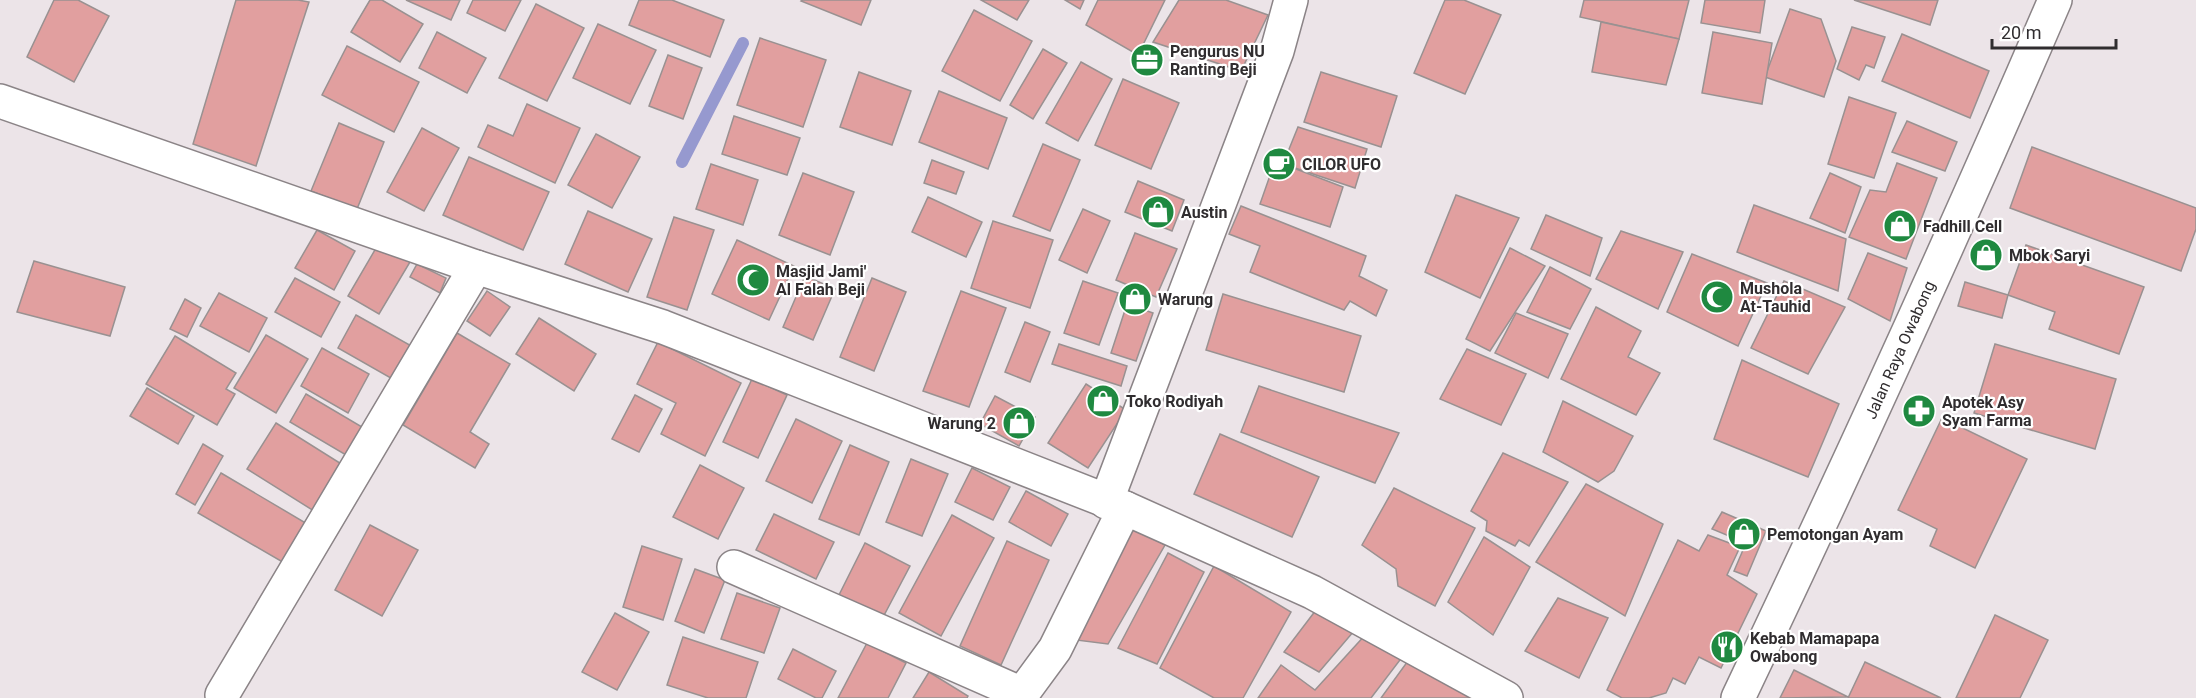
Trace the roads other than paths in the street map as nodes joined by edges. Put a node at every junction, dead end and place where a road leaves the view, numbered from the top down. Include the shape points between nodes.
1 (1291, 0) edge
2 (2055, 0) edge
3 (0, 101) edge
4 (476, 267) junction
5 (1116, 505) junction
6 (734, 567) dead end
7 (222, 695) dead end
8 (1020, 696) edge
9 (1506, 698) edge
10 (1738, 698) edge

1 - 5 street via 1277,51
2 - 10 street, Jalan Raya Owabong via 1934,275
3 - 4 street
4 - 5 street via 663,327
4 - 7 street
5 - 8 street via 1055,649
5 - 9 street via 1312,592
6 - 8 street

